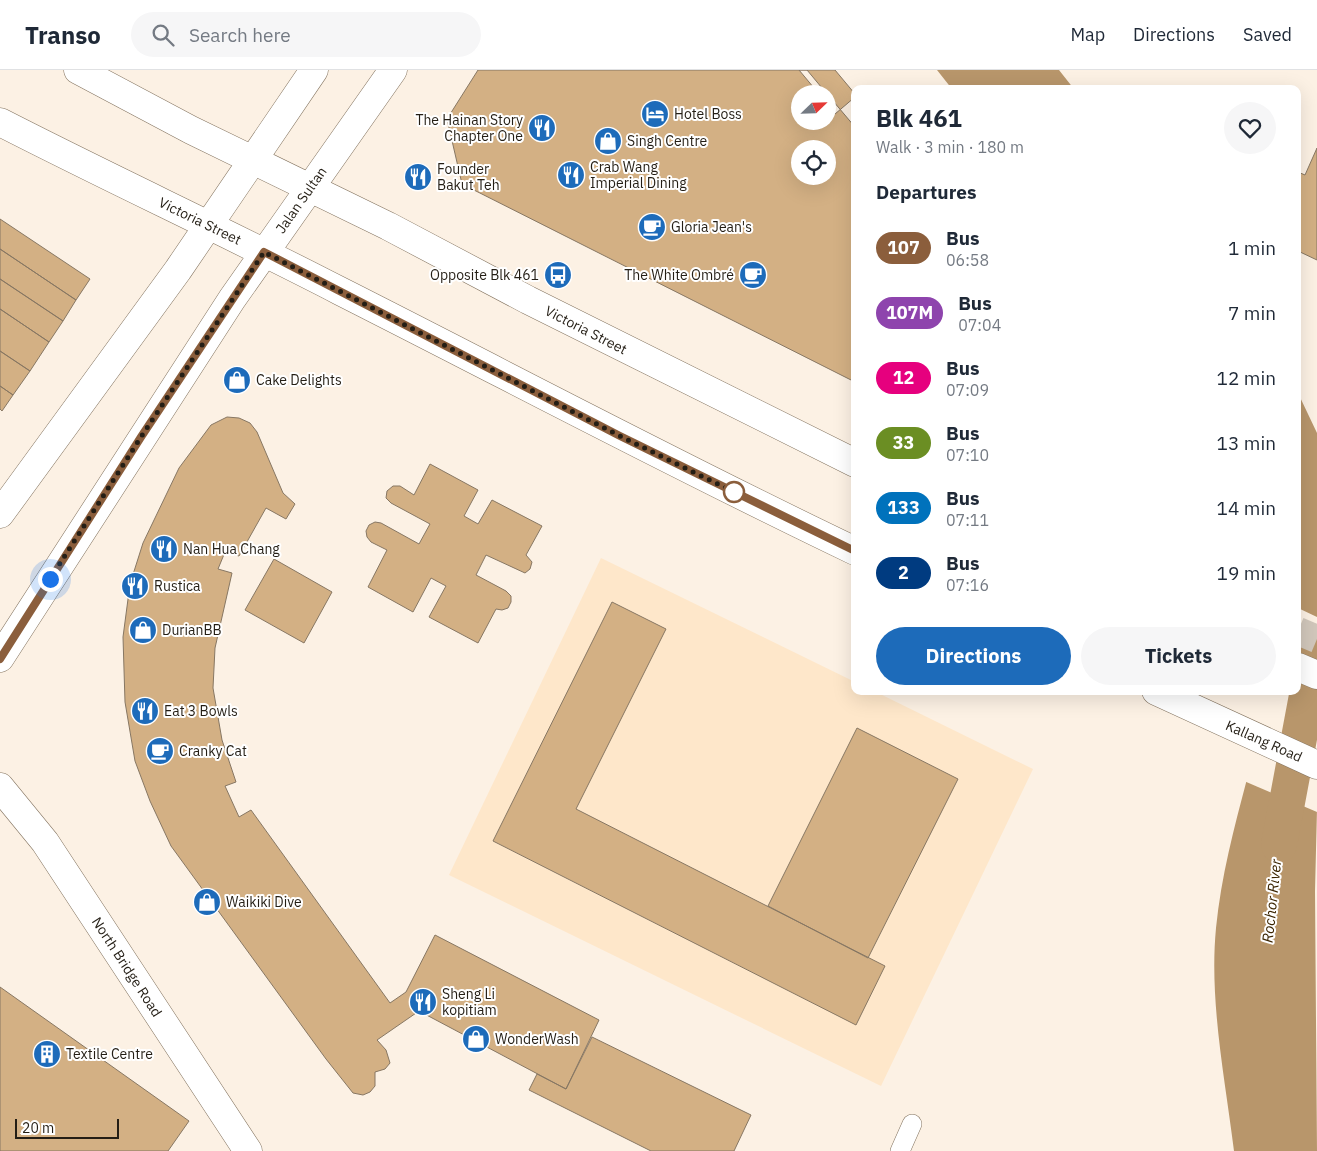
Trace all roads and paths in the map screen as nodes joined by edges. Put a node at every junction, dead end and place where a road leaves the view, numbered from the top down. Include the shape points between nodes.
1 (78, 70) edge
2 (314, 70) edge
3 (393, 70) edge
4 (0, 122) edge
5 (251, 160) junction
6 (309, 188) junction
7 (208, 225) junction
8 (264, 252) junction
9 (851, 461) edge
10 (0, 514) edge
11 (851, 549) edge
12 (0, 658) edge
13 (1301, 667) edge
14 (1317, 675) edge
15 (1164, 695) edge
16 (1317, 765) edge
17 (0, 787) edge
18 (912, 1124) dead end
19 (242, 1148) edge
20 (900, 1151) edge

1 - 5 main road, Victoria Street
2 - 5 main road
3 - 6 main road, Jalan Sultan
4 - 7 main road, Victoria Street
5 - 6 main road, Victoria Street
5 - 7 main road
6 - 8 main road, Jalan Sultan
6 - 9 main road, Victoria Street
7 - 8 main road, Victoria Street
7 - 10 main road
8 - 11 main road, Victoria Street via 620,436
8 - 12 main road, Jalan Sultan
13 - 14 main road
15 - 16 main road, Kallang Road
17 - 19 main road, North Bridge Road via 45,842
18 - 20 lane

